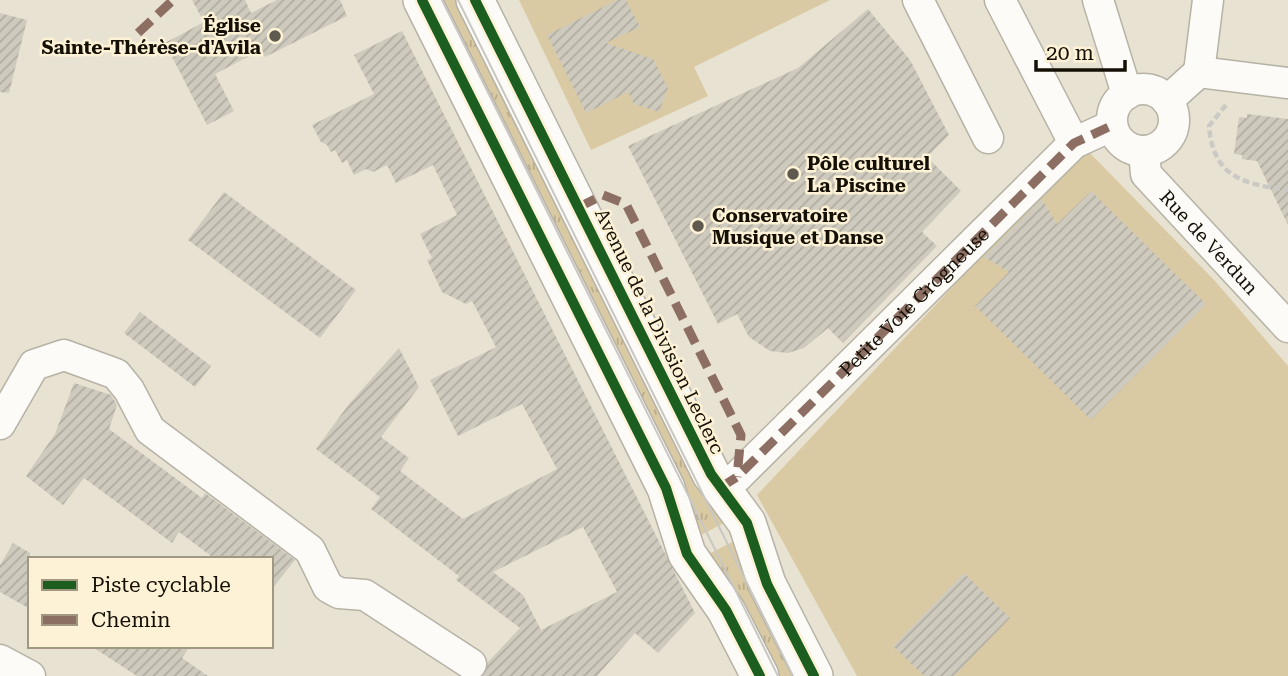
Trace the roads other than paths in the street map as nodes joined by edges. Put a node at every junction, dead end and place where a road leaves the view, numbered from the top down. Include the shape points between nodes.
1 (422, 0) edge
2 (475, 0) edge
3 (918, 0) edge
4 (1000, 0) edge
5 (1098, 0) edge
6 (1208, 0) edge
7 (1199, 72) junction
8 (1288, 83) edge
9 (1127, 94) junction
10 (1167, 101) junction
11 (1111, 126) junction
12 (988, 138) dead end
13 (1074, 143) junction
14 (1144, 151) junction
15 (1288, 327) edge
16 (0, 424) edge
17 (720, 487) junction
18 (0, 660) edge
19 (471, 664) dead end
20 (30, 676) edge
21 (760, 676) edge
22 (814, 676) edge

1 - 21 main road via 666,488 687,554 726,610
2 - 17 main road, Avenue de la Division Leclerc
3 - 12 street
4 - 13 street
5 - 9 street
6 - 7 street
7 - 8 street
7 - 10 street
9 - 10 street via 1150,90
9 - 11 street via 1116,104
10 - 14 street via 1173,128 1162,144
11 - 13 street, Petite Voie Grogneuse
11 - 14 street via 1127,146
13 - 17 street, Petite Voie Grogneuse via 737,477
14 - 15 street, Rue de Verdun via 1146,174
16 - 19 street via 34,365 64,355 116,374 150,430 310,550 328,587 339,593 365,595
17 - 22 main road, Avenue de la Division Leclerc via 747,523 766,584
18 - 20 street

